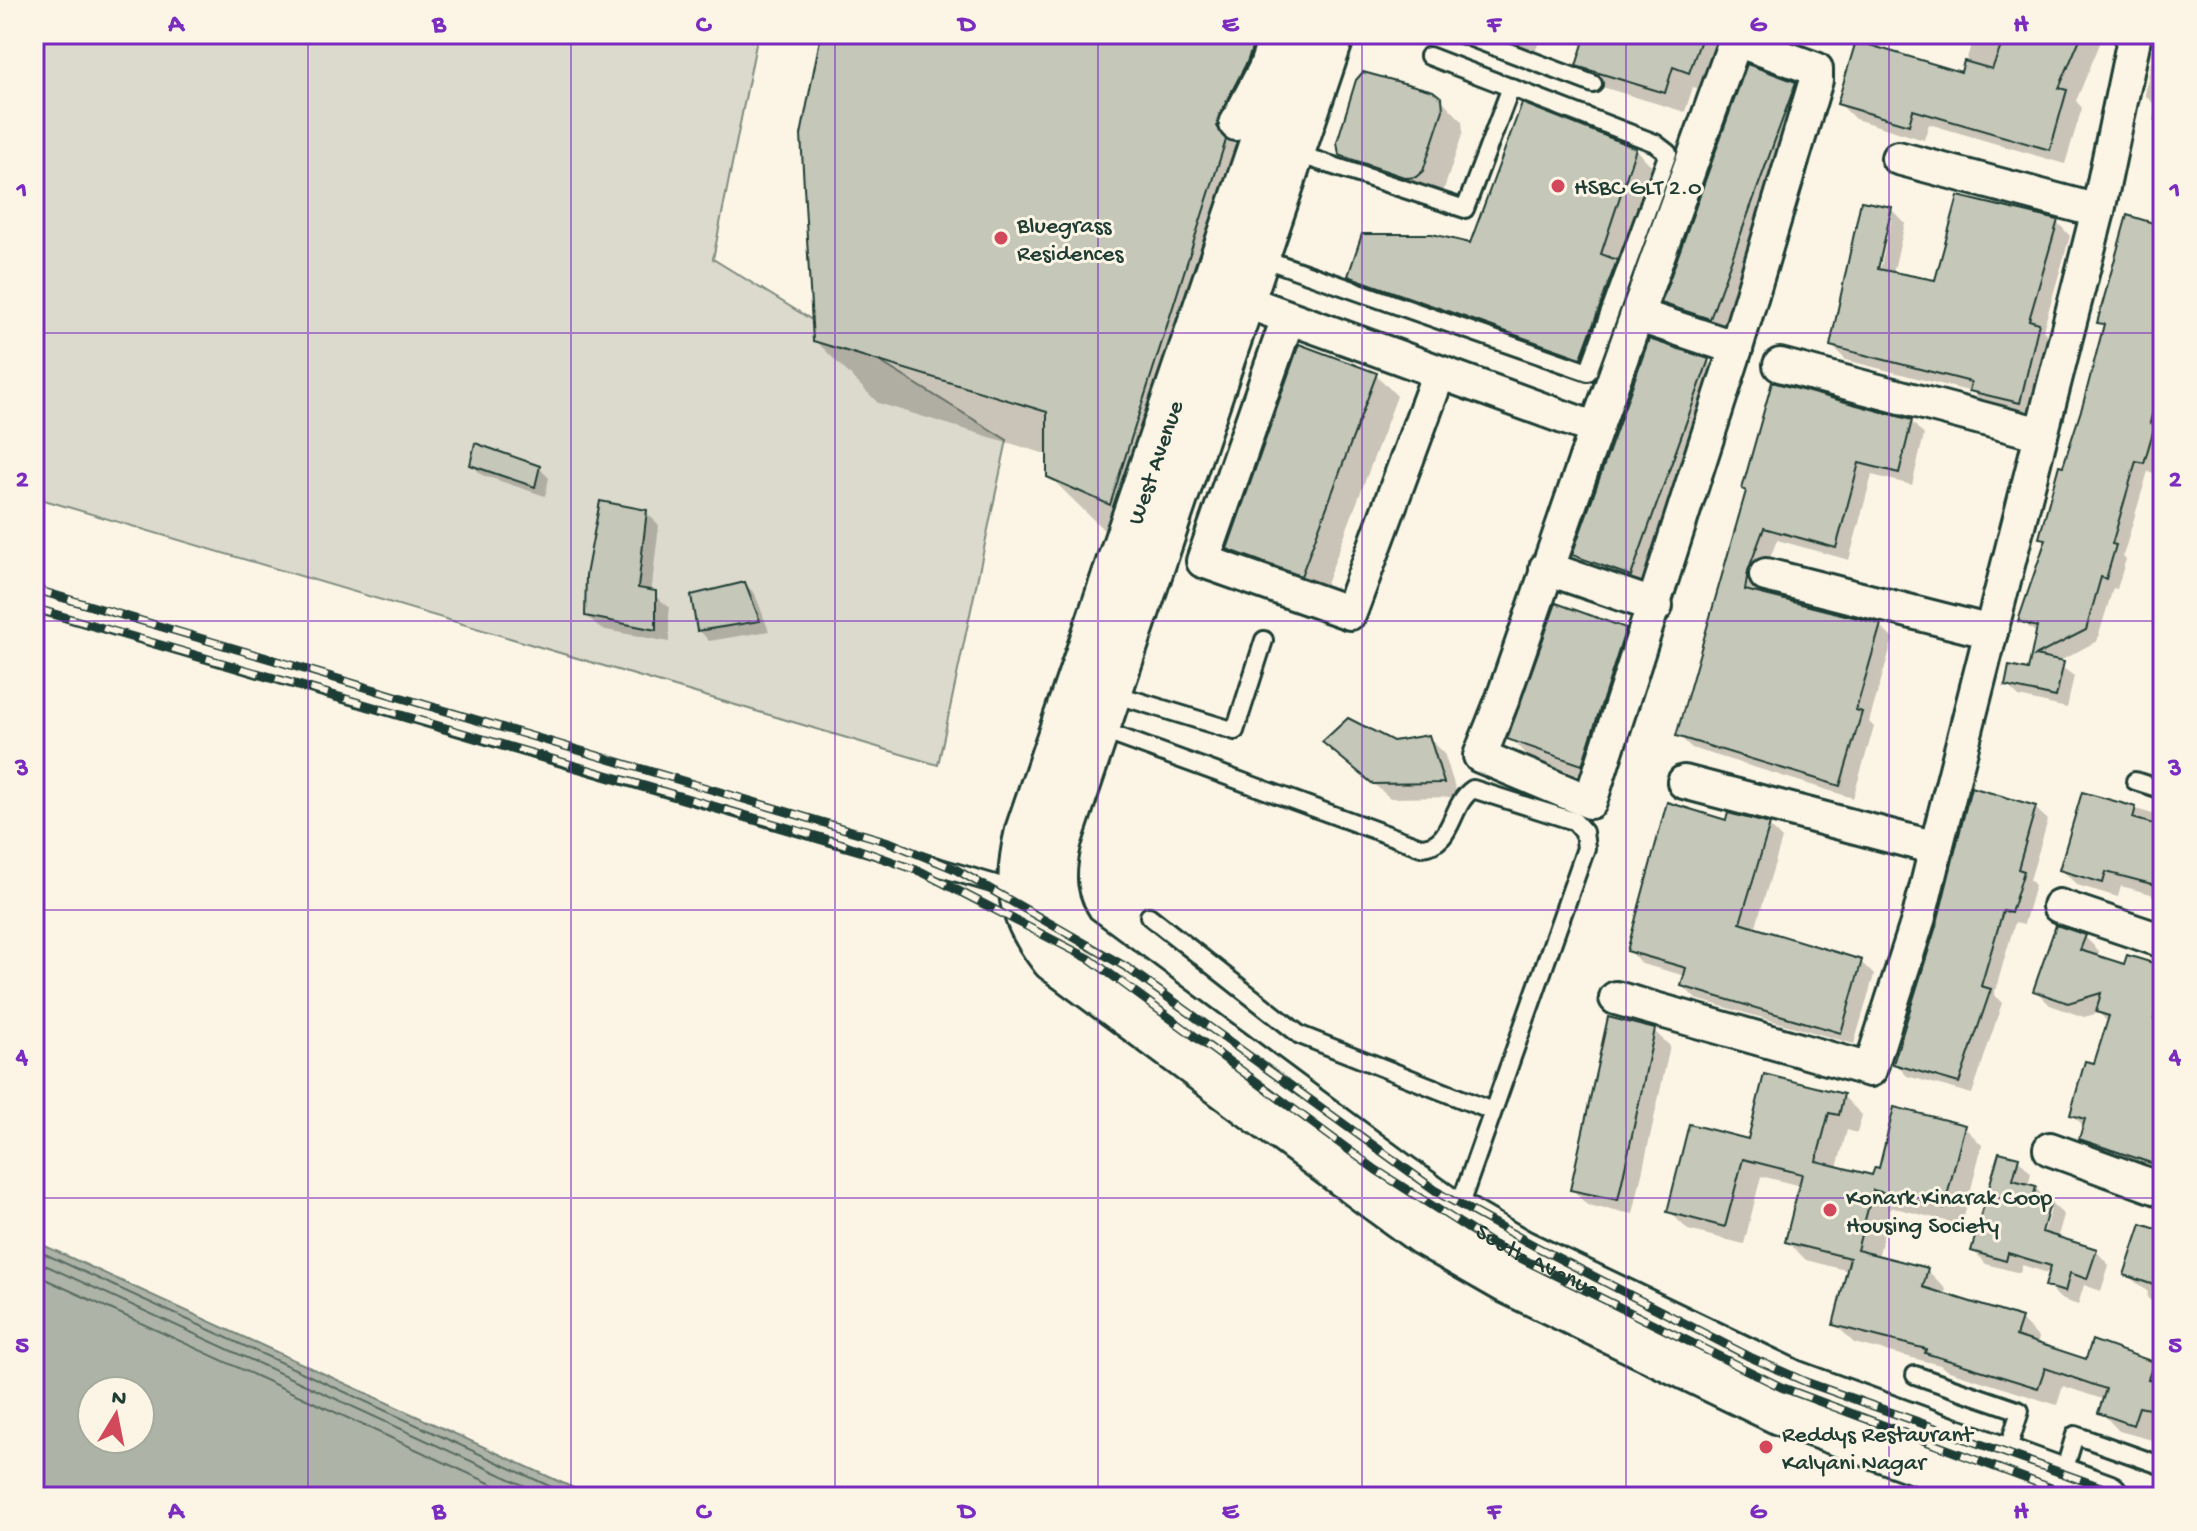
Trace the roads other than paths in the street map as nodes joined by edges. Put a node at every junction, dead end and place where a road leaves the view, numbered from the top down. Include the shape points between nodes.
1 (1276, 34) edge
2 (1299, 34) edge
3 (1332, 34) edge
4 (1461, 34) edge
5 (2135, 34) edge
6 (1429, 56) dead end
7 (1593, 84) dead end
8 (1511, 87) junction
9 (1236, 124) dead end
10 (1292, 153) junction
11 (1898, 158) dead end
12 (2098, 211) junction
13 (1257, 256) junction
14 (1227, 296) junction
15 (1637, 315) junction
16 (1288, 318) junction
17 (1736, 348) junction
18 (1780, 365) dead end
19 (1439, 373) junction
20 (1596, 429) junction
21 (2041, 434) junction
22 (1546, 568) junction
23 (1766, 575) dead end
24 (34, 602) edge
25 (1656, 606) junction
26 (1991, 632) junction
27 (1264, 640) dead end
28 (1103, 710) junction
29 (2135, 781) dead end
30 (1684, 782) dead end
31 (2163, 790) edge
32 (1936, 848) junction
33 (1038, 891) junction
34 (2059, 906) dead end
35 (1149, 916) dead end
36 (2163, 941) edge
37 (1616, 998) dead end
38 (1492, 1111) junction
39 (2050, 1149) dead end
40 (2163, 1190) edge
41 (1448, 1228) junction
42 (1915, 1375) dead end
43 (2163, 1466) edge
44 (2010, 1478) edge
45 (2061, 1480) junction
46 (2106, 1497) edge

1 - 9 street via 1265,69
2 - 14 main road, West Avenue
3 - 10 main road, West Avenue
4 - 7 lane
5 - 12 street
6 - 8 lane
8 - 10 lane via 1465,209
8 - 13 lane via 1655,143 1668,153 1588,372
10 - 13 main road, West Avenue
11 - 12 street
12 - 21 street
13 - 14 main road, West Avenue
14 - 16 street
14 - 28 main road, West Avenue
14 - 33 main road, West Avenue via 1028,831 1021,875
15 - 17 street
15 - 17 street via 1739,41 1816,69 1816,80
15 - 20 street
16 - 19 street
16 - 19 street via 1203,561 1350,613
17 - 25 street
18 - 21 street
19 - 20 street
20 - 22 street
21 - 26 street
22 - 25 street
22 - 25 street via 1480,756 1590,802
23 - 26 street
24 - 33 lane
26 - 32 street
27 - 28 lane via 1235,731
28 - 33 main road, West Avenue
28 - 38 lane via 1421,847 1442,840 1460,797 1473,789 1574,821 1584,832 1586,848
29 - 31 lane
30 - 32 street
32 - 37 street via 1870,1070
33 - 41 main road, South Avenue via 1058,908 1073,934
34 - 36 street
35 - 38 lane via 1300,1035
38 - 41 lane
39 - 40 street
41 - 44 main road, South Avenue via 1520,1252 1793,1383
42 - 44 lane via 2020,1411
43 - 45 lane via 2075,1435
44 - 45 main road, South Avenue
45 - 46 main road, South Avenue

